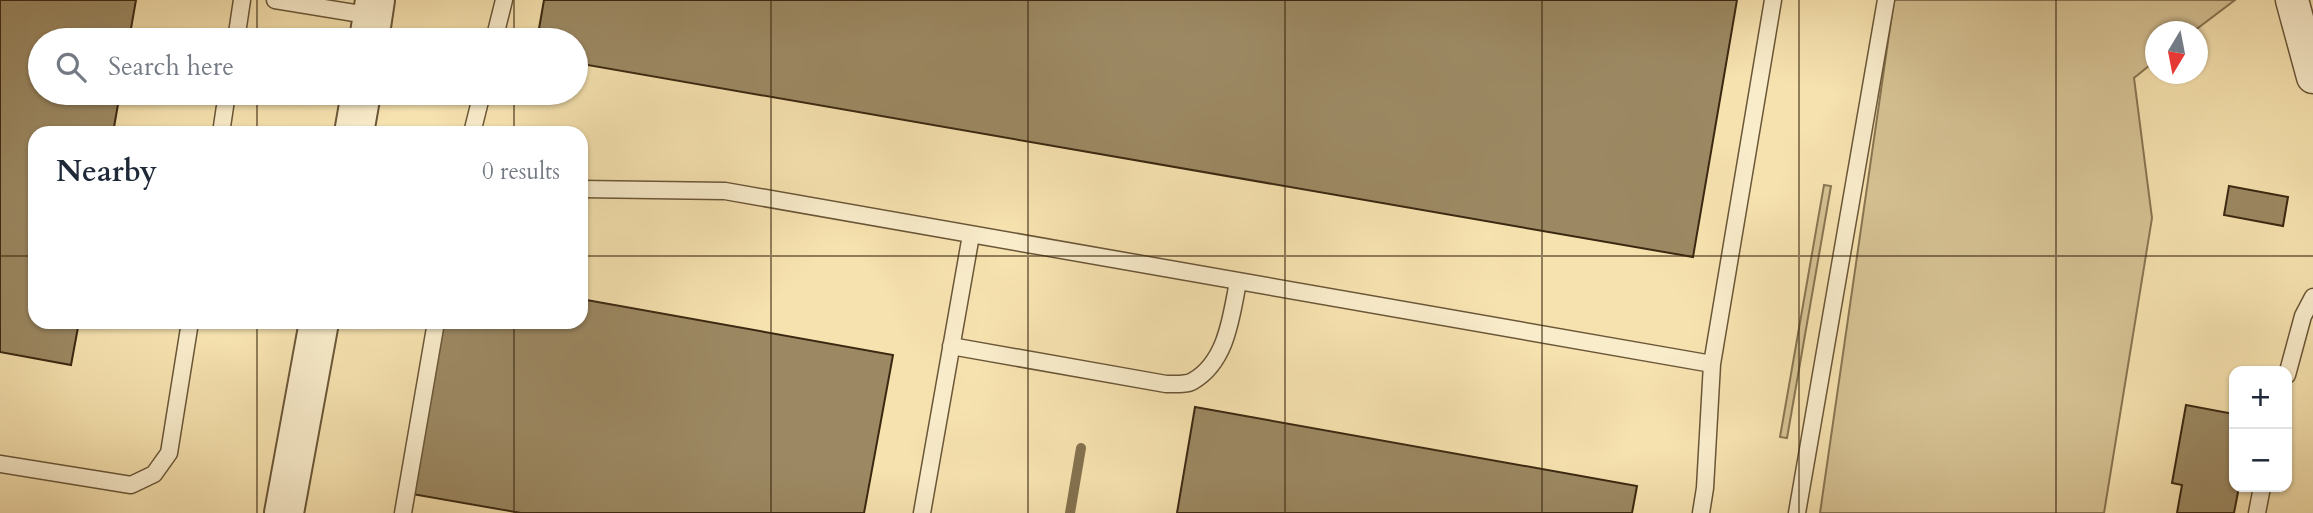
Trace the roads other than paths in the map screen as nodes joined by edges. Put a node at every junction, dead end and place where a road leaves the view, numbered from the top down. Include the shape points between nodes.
1 (242, 0) edge
2 (275, 0) edge
3 (504, 0) edge
4 (1773, 0) edge
5 (1886, 0) edge
6 (2292, 0) edge
7 (373, 19) edge
8 (238, 28) edge
9 (497, 28) edge
10 (2313, 77) edge
11 (225, 105) edge
12 (359, 105) edge
13 (479, 105) edge
14 (222, 126) edge
15 (355, 126) edge
16 (474, 126) edge
17 (588, 189) edge
18 (971, 235) junction
19 (1238, 282) junction
20 (2313, 297) edge
21 (189, 329) edge
22 (319, 329) edge
23 (435, 329) edge
24 (951, 346) junction
25 (1712, 364) junction
26 (2289, 366) edge
27 (0, 464) edge
28 (2261, 492) edge
29 (284, 513) edge
30 (403, 513) edge
31 (922, 513) edge
32 (1701, 513) edge
33 (1797, 513) edge
34 (2257, 513) edge

1 - 8 lane
2 - 7 lane
3 - 9 lane
4 - 25 lane
5 - 33 lane
6 - 10 street
11 - 14 lane
12 - 15 street
13 - 16 lane
17 - 18 lane via 725,191
18 - 19 lane
18 - 24 lane
19 - 24 lane via 1228,334 1211,366 1191,383 1166,384
19 - 25 lane
20 - 26 lane
21 - 27 lane via 169,453 154,474 131,485
22 - 29 street
23 - 30 lane
24 - 31 lane
25 - 32 lane
28 - 34 lane

